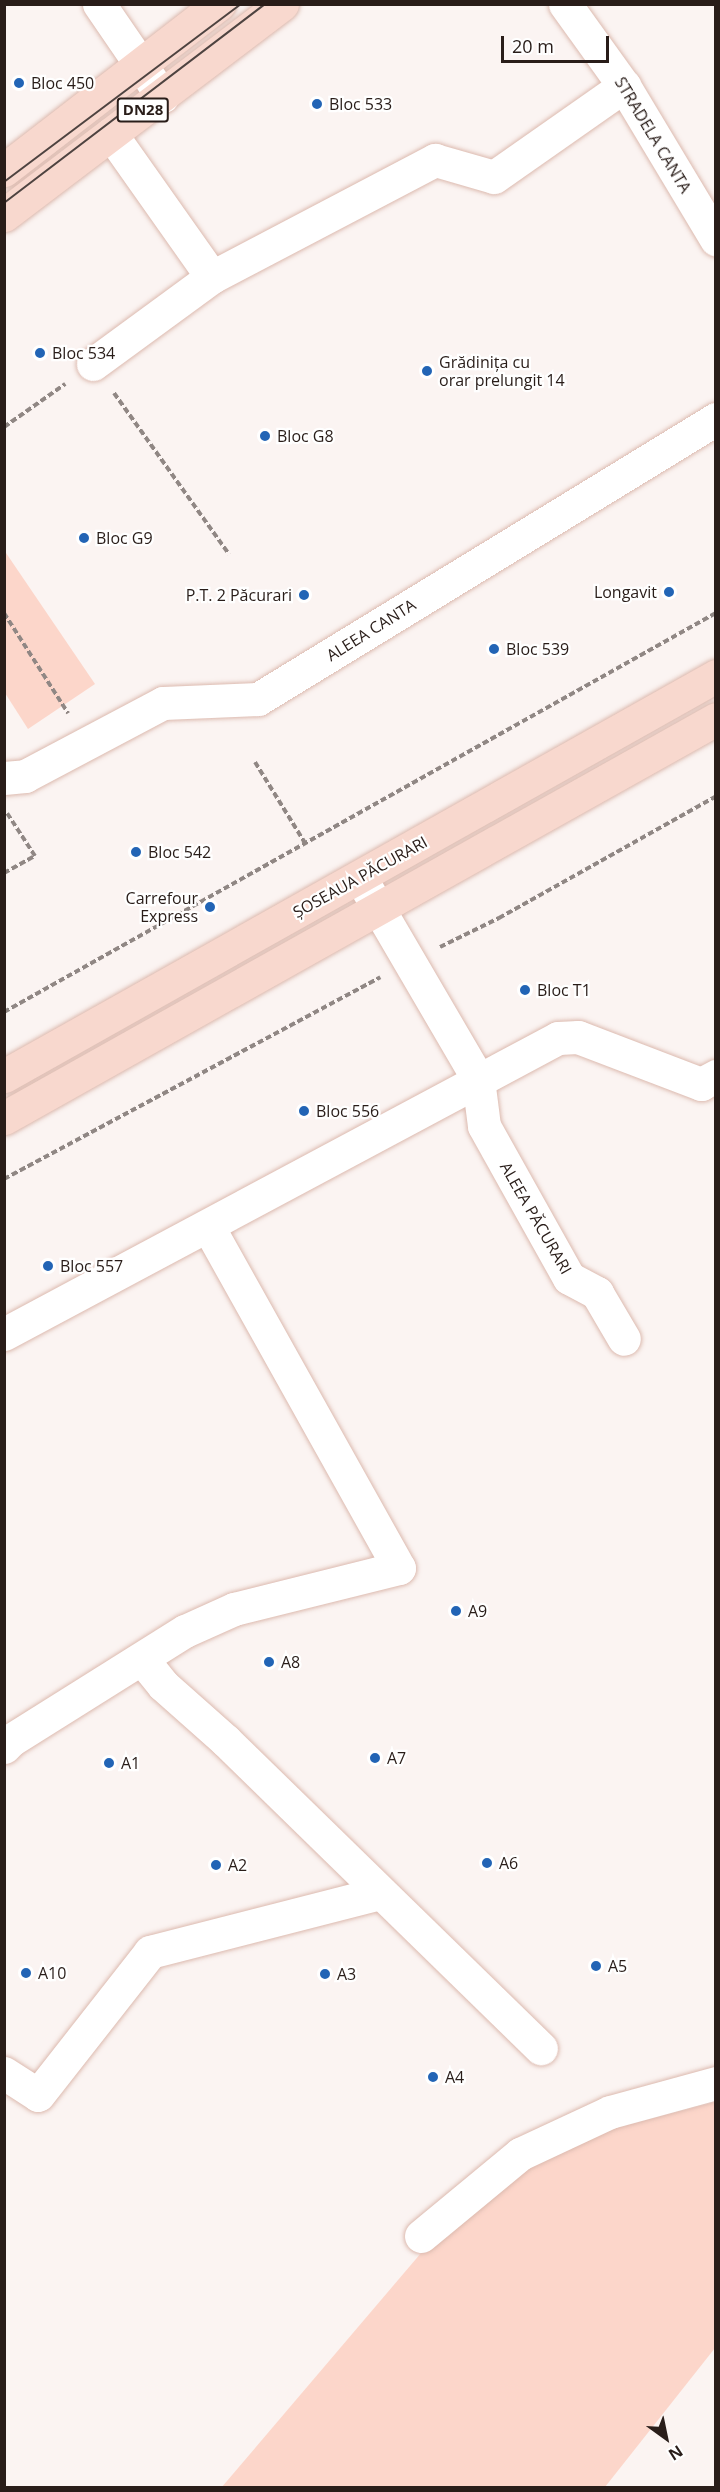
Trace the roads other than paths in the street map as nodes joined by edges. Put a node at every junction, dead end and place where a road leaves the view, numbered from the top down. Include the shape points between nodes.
1 (99, 4) edge
2 (219, 4) edge
3 (282, 4) edge
4 (565, 4) edge
5 (141, 65) junction
6 (624, 86) junction
7 (162, 96) junction
8 (111, 135) junction
9 (4, 170) edge
10 (4, 215) edge
11 (716, 239) edge
12 (212, 277) junction
13 (93, 364) road end
14 (716, 419) edge
15 (716, 676) edge
16 (716, 719) edge
17 (4, 778) edge
18 (360, 877) junction
19 (379, 907) junction
20 (4, 1076) edge
21 (716, 1076) edge
22 (478, 1079) junction
23 (4, 1118) edge
24 (208, 1228) junction
25 (4, 1334) edge
26 (624, 1339) dead end
27 (142, 1659) junction
28 (4, 1747) edge
29 (379, 1893) junction
30 (541, 2048) dead end
31 (4, 2073) edge
32 (716, 2084) edge
33 (421, 2236) dead end

1 - 5 street
2 - 5 main road, DN28
3 - 7 main road, DN28
4 - 6 street, STRADELA CANTA
5 - 7 street
5 - 9 main road, DN28
6 - 11 street, STRADELA CANTA
6 - 12 street via 494,177 435,160
7 - 8 main road, DN28
8 - 10 main road, DN28
8 - 12 street
12 - 13 street
14 - 17 street, ALEEA CANTA via 258,699 163,704 25,776
15 - 18 main road, ȘOSEAUA PĂCURARI
16 - 19 main road
18 - 19 street, ALEEA PĂCURARI
18 - 20 main road, ȘOSEAUA PĂCURARI
19 - 22 street, ALEEA PĂCURARI
19 - 23 main road
21 - 22 street via 701,1083 578,1037 558,1038
22 - 24 street
22 - 26 street, ALEEA PĂCURARI via 484,1126 569,1278 597,1293
24 - 25 street
24 - 27 street via 399,1568 234,1609 185,1631
27 - 28 street
27 - 29 street via 163,1685 226,1741
29 - 30 street
29 - 31 street via 150,1952 38,2095
32 - 33 street via 610,2112 520,2154

